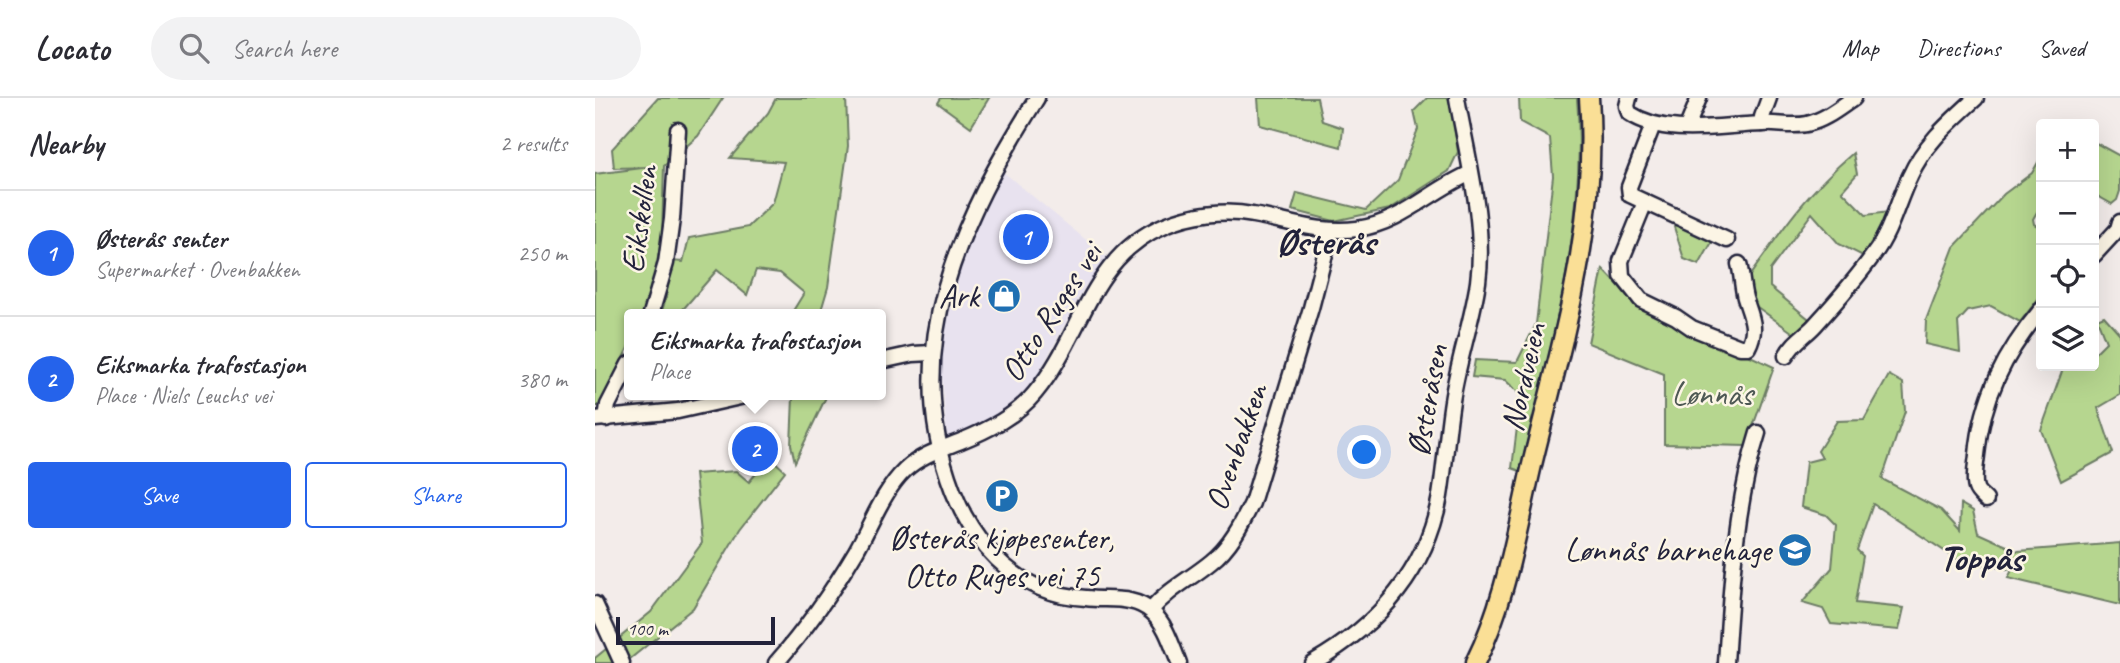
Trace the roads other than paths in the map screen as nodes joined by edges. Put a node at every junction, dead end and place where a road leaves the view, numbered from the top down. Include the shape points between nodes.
1 (1037, 98) edge
2 (1457, 98) edge
3 (1589, 98) edge
4 (1629, 98) edge
5 (1699, 98) edge
6 (1769, 98) edge
7 (1854, 98) edge
8 (1976, 98) edge
9 (1762, 124) junction
10 (1653, 125) junction
11 (1687, 127) junction
12 (678, 130) dead end
13 (1469, 174) junction
14 (1645, 202) junction
15 (2119, 227) edge
16 (1331, 231) junction
17 (1727, 240) dead end
18 (2099, 249) edge
19 (1739, 264) dead end
20 (652, 309) edge
21 (2036, 316) edge
22 (932, 353) junction
23 (1786, 356) dead end
24 (886, 360) edge
25 (624, 374) edge
26 (727, 400) edge
27 (601, 419) edge
28 (1758, 433) dead end
29 (939, 449) junction
30 (1986, 500) dead end
31 (595, 604) edge
32 (1151, 610) junction
33 (622, 663) edge
34 (776, 663) edge
35 (1179, 663) edge
36 (1312, 663) edge
37 (1475, 663) edge
38 (1726, 663) edge
39 (1735, 663) edge

1 - 22 street via 964,233 941,296
2 - 13 street, Østeråsen
3 - 37 main road, Nordveien via 1589,195 1577,274 1507,570
4 - 10 street via 1629,113
5 - 11 street
6 - 9 street
7 - 9 street via 1821,120 1803,125
8 - 23 street via 1924,151 1876,253
9 - 11 street
10 - 11 street
10 - 14 street via 1629,187 1630,195
12 - 20 street, Eikskollen via 666,263
13 - 16 street, Otto Ruges vei via 1398,217 1358,229
13 - 36 street, Østeråsen via 1479,226 1478,281 1451,402 1435,519 1420,558 1391,601 1348,640
14 - 17 street
14 - 19 street via 1620,269 1641,300 1692,328 1748,347 1754,322
15 - 18 street
16 - 29 street, Otto Ruges vei via 1230,213 1194,217 1151,232 1107,270 1037,392 988,429
16 - 32 street, Ovenbakken via 1252,503 1214,560 1171,589
21 - 30 street via 2005,362 1983,413 1976,487
22 - 24 street
22 - 29 street
25 - 27 street
26 - 27 street via 678,411
28 - 38 street via 1742,503
29 - 32 street via 971,528 986,549 1012,571 1059,594 1133,601
29 - 34 street, Otto Ruges vei via 904,471 845,569
31 - 33 street
32 - 35 street
38 - 39 street

